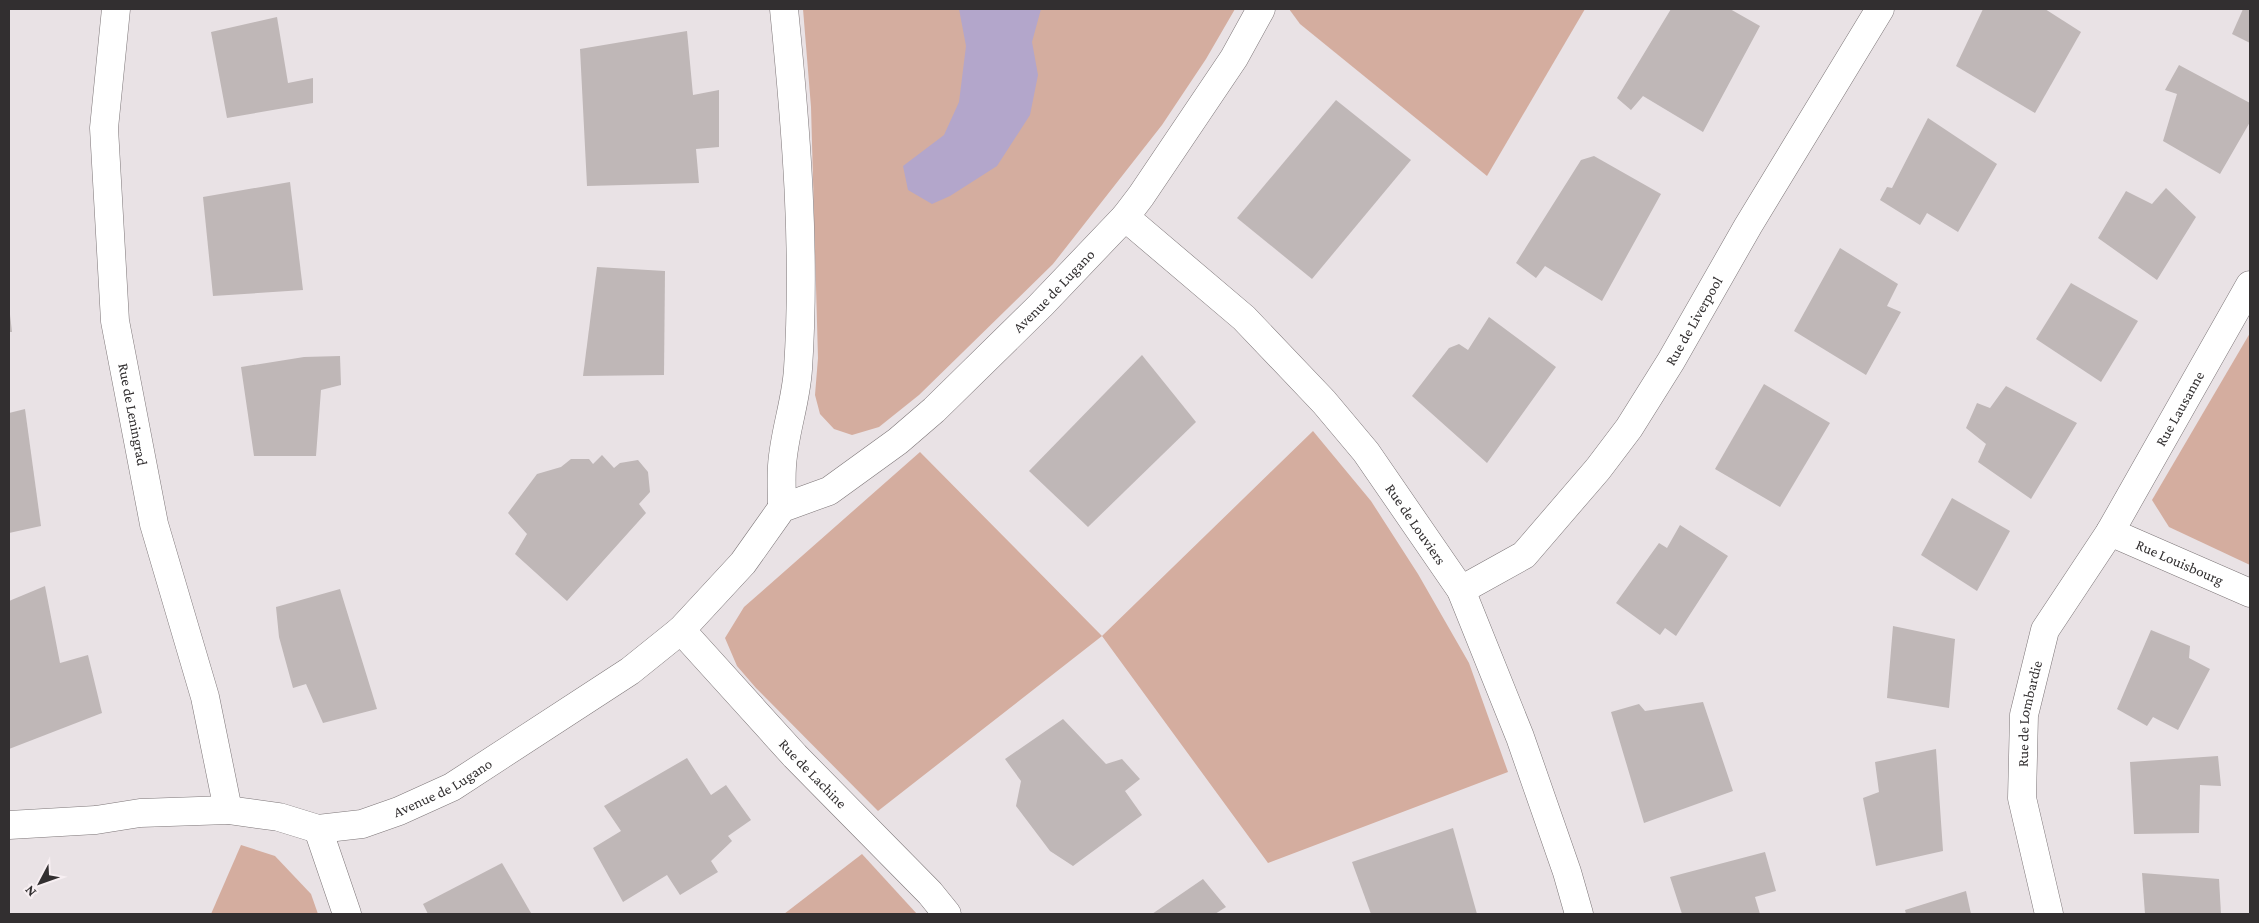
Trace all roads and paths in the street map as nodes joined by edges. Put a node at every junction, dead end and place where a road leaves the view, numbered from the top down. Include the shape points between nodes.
1 (116, 9) edge
2 (784, 9) edge
3 (1262, 9) edge
4 (1880, 9) edge
5 (1124, 217) junction
6 (2250, 285) edge
7 (782, 508) junction
8 (2110, 532) junction
9 (1461, 590) junction
10 (2250, 593) edge
11 (681, 630) junction
12 (228, 810) junction
13 (9, 825) edge
14 (318, 829) junction
15 (347, 914) edge
16 (947, 914) edge
17 (1579, 914) edge
18 (2049, 914) edge

1 - 12 street, Rue de Leningrad via 104,128 115,321 154,524 205,697
2 - 7 street via 799,193 800,248 798,370 795,404 782,466
3 - 5 street, Avenue de Lugano via 1234,58
4 - 9 street, Rue de Liverpool via 1629,428 1524,555
5 - 7 street, Avenue de Lugano via 1034,312 898,442 829,491
5 - 9 street, Rue de Louviers via 1244,318 1324,402 1366,452
6 - 8 street, Rue Lausanne
7 - 11 street, Avenue de Lugano via 743,563
8 - 10 street, Rue Louisbourg
8 - 18 street, Rue de Lombardie via 2045,630 2024,715 2022,798
9 - 17 street, Rue de Louviers via 1520,737
11 - 14 street, Avenue de Lugano via 630,671 452,787 362,824
11 - 16 street, Rue de Lachine via 794,756
12 - 13 street, Avenue de Lugano via 140,813 96,820
12 - 14 street, Avenue de Lugano via 279,818
14 - 15 street

